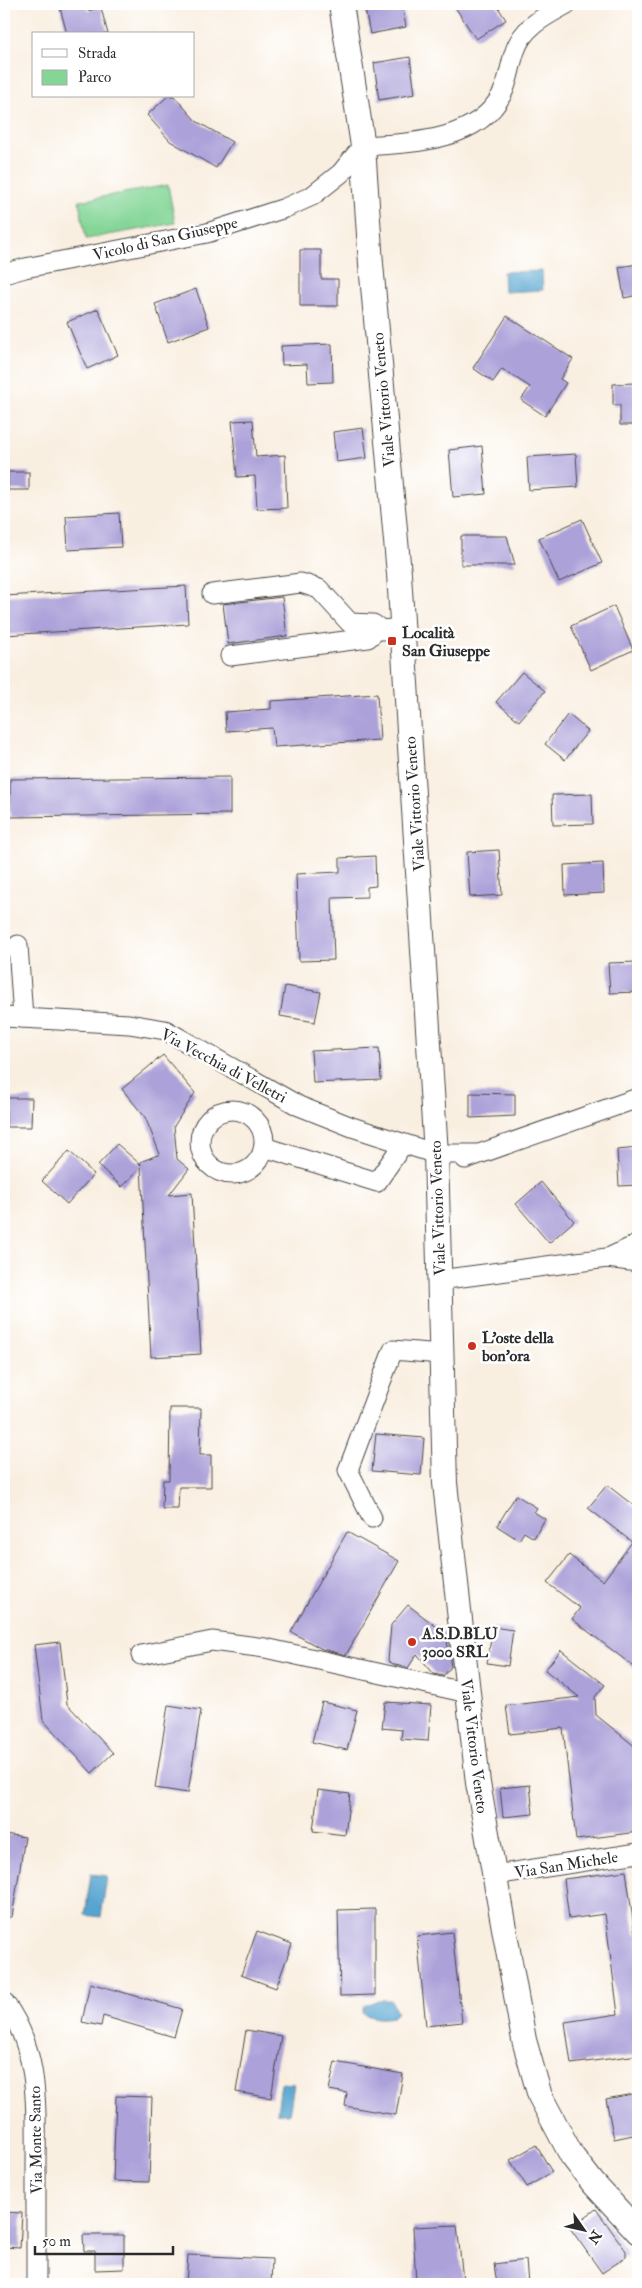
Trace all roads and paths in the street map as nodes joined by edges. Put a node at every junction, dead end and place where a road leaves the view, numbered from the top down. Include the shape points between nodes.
1 (341, 4) edge
2 (567, 4) edge
3 (363, 146) junction
4 (4, 274) edge
5 (212, 594) dead end
6 (402, 628) junction
7 (378, 629) junction
8 (230, 656) dead end
9 (18, 945) dead end
10 (4, 1017) edge
11 (23, 1018) junction
12 (638, 1098) edge
13 (403, 1144) junction
14 (264, 1147) dead end
15 (436, 1162) junction
16 (638, 1244) edge
17 (607, 1258) junction
18 (638, 1262) edge
19 (439, 1280) junction
20 (441, 1354) junction
21 (372, 1518) dead end
22 (141, 1655) dead end
23 (468, 1693) junction
24 (638, 1853) edge
25 (494, 1875) junction
26 (4, 2002) edge
27 (638, 2232) edge
28 (36, 2284) edge

1 - 3 main road, Viale Vittorio Veneto
2 - 3 street via 525,32 515,49 503,93 486,117 459,132 406,143
3 - 4 street, Vicolo di San Giuseppe via 341,173 312,196 285,208 206,233
3 - 6 main road, Viale Vittorio Veneto via 370,264
5 - 7 street via 301,583 319,589 350,623 373,624
6 - 7 street
6 - 15 main road, Viale Vittorio Veneto
7 - 8 street via 368,638
9 - 11 street
10 - 11 street, Via Vecchia di Velletri
11 - 13 street, Via Vecchia di Velletri via 129,1024 165,1030 299,1106
12 - 15 street, Via Vecchia di Velletri via 477,1154
13 - 14 street via 377,1182
13 - 15 street, Via Vecchia di Velletri
15 - 19 main road, Viale Vittorio Veneto
16 - 17 street
17 - 18 street
17 - 19 street
19 - 20 main road, Viale Vittorio Veneto
20 - 21 street via 392,1350 348,1470
20 - 23 main road, Viale Vittorio Veneto via 445,1483
22 - 23 street via 212,1641 265,1648
23 - 25 main road, Viale Vittorio Veneto via 478,1783
24 - 25 street, Via San Michele
25 - 27 main road, Viale Vittorio Veneto via 524,2040 540,2096 572,2156
26 - 28 street, Via Monte Santo via 28,2050 35,2084

